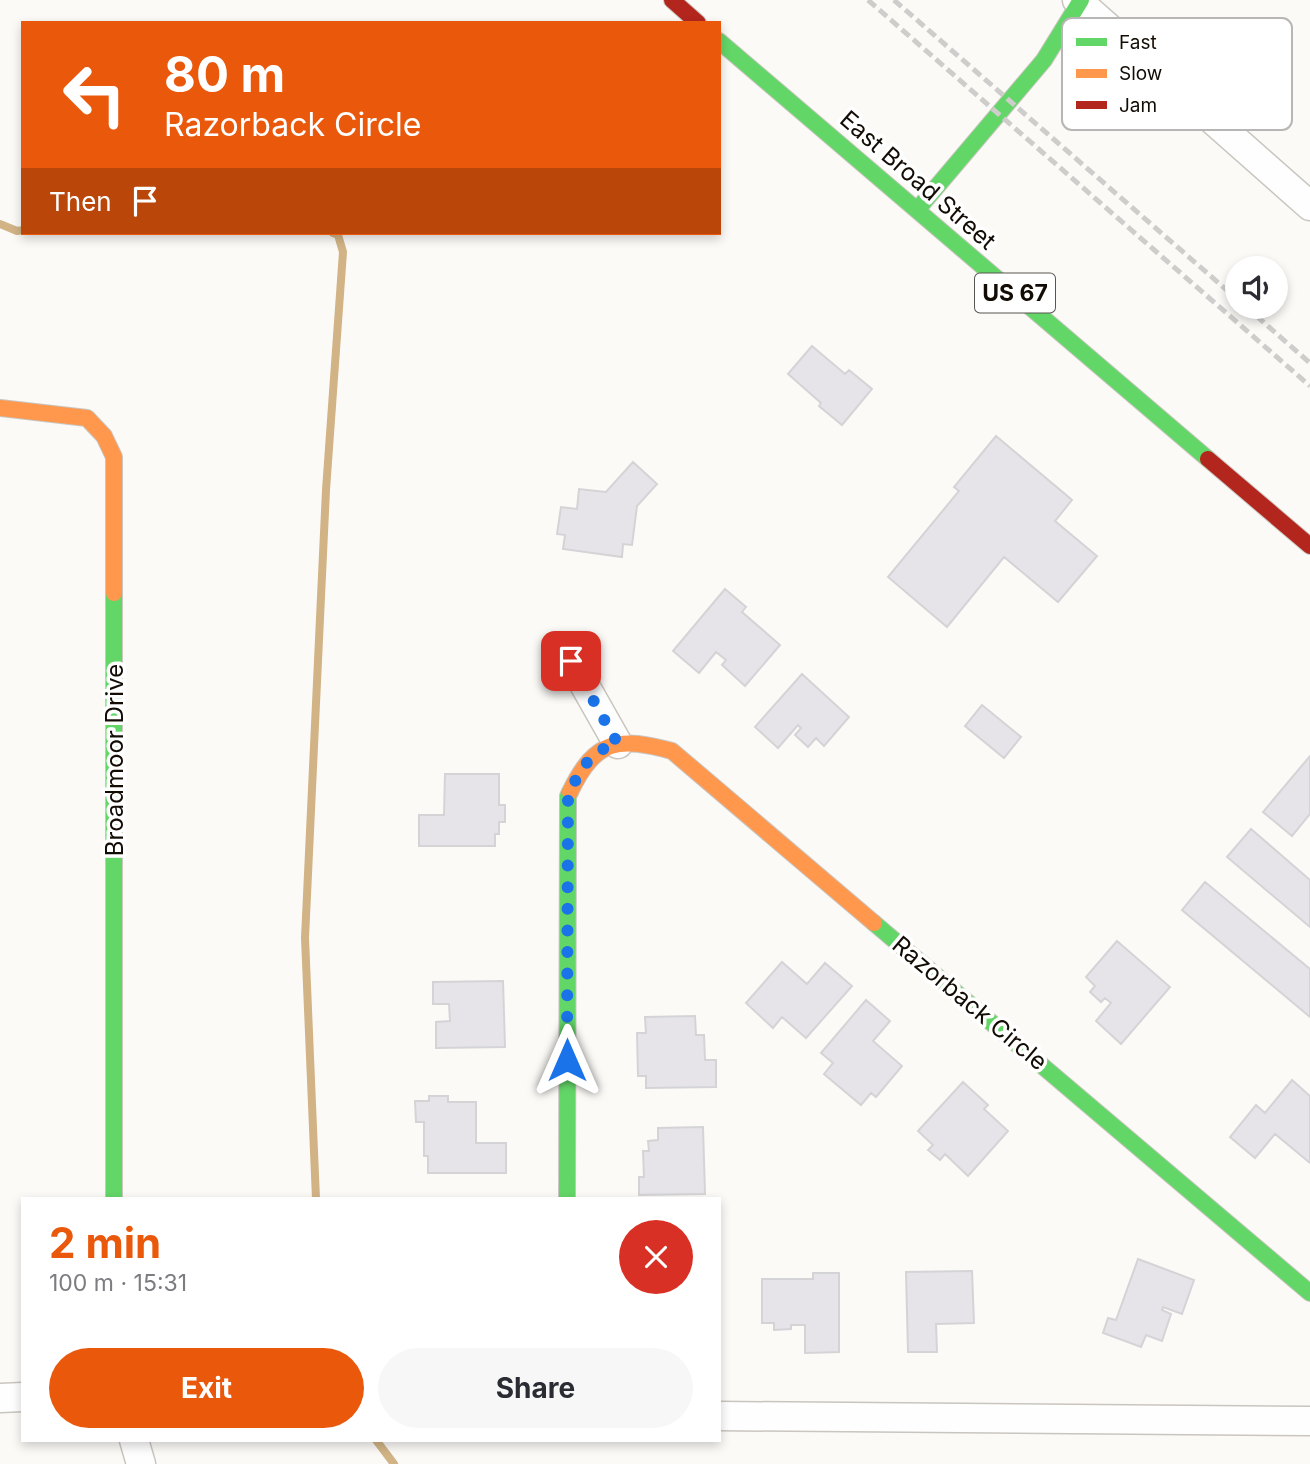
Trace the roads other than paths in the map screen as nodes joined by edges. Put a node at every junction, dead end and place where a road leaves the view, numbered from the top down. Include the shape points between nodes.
1 (672, 0) edge
2 (1079, 1) edge
3 (1069, 18) edge
4 (1098, 18) edge
5 (696, 21) edge
6 (1062, 30) edge
7 (721, 43) edge
8 (1224, 130) edge
9 (1310, 206) edge
10 (917, 210) junction
11 (0, 408) edge
12 (1310, 546) edge
13 (571, 661) dead end
14 (618, 744) junction
15 (114, 1197) edge
16 (567, 1197) edge
17 (1310, 1293) edge
18 (21, 1396) edge
19 (0, 1398) edge
20 (721, 1416) edge
21 (1310, 1420) edge
22 (135, 1442) edge
23 (141, 1464) edge

1 - 5 street
2 - 3 street
2 - 4 street
6 - 10 street via 1044,60
7 - 10 street, East Broad Street / US 67
8 - 9 street
10 - 12 street, East Broad Street / US 67
11 - 15 street, Broadmoor Drive via 88,418 114,457
13 - 14 street
14 - 16 street via 603,747 581,769 568,796
14 - 17 street, Razorback Circle via 634,741 672,751
18 - 19 street
20 - 21 street
22 - 23 street

